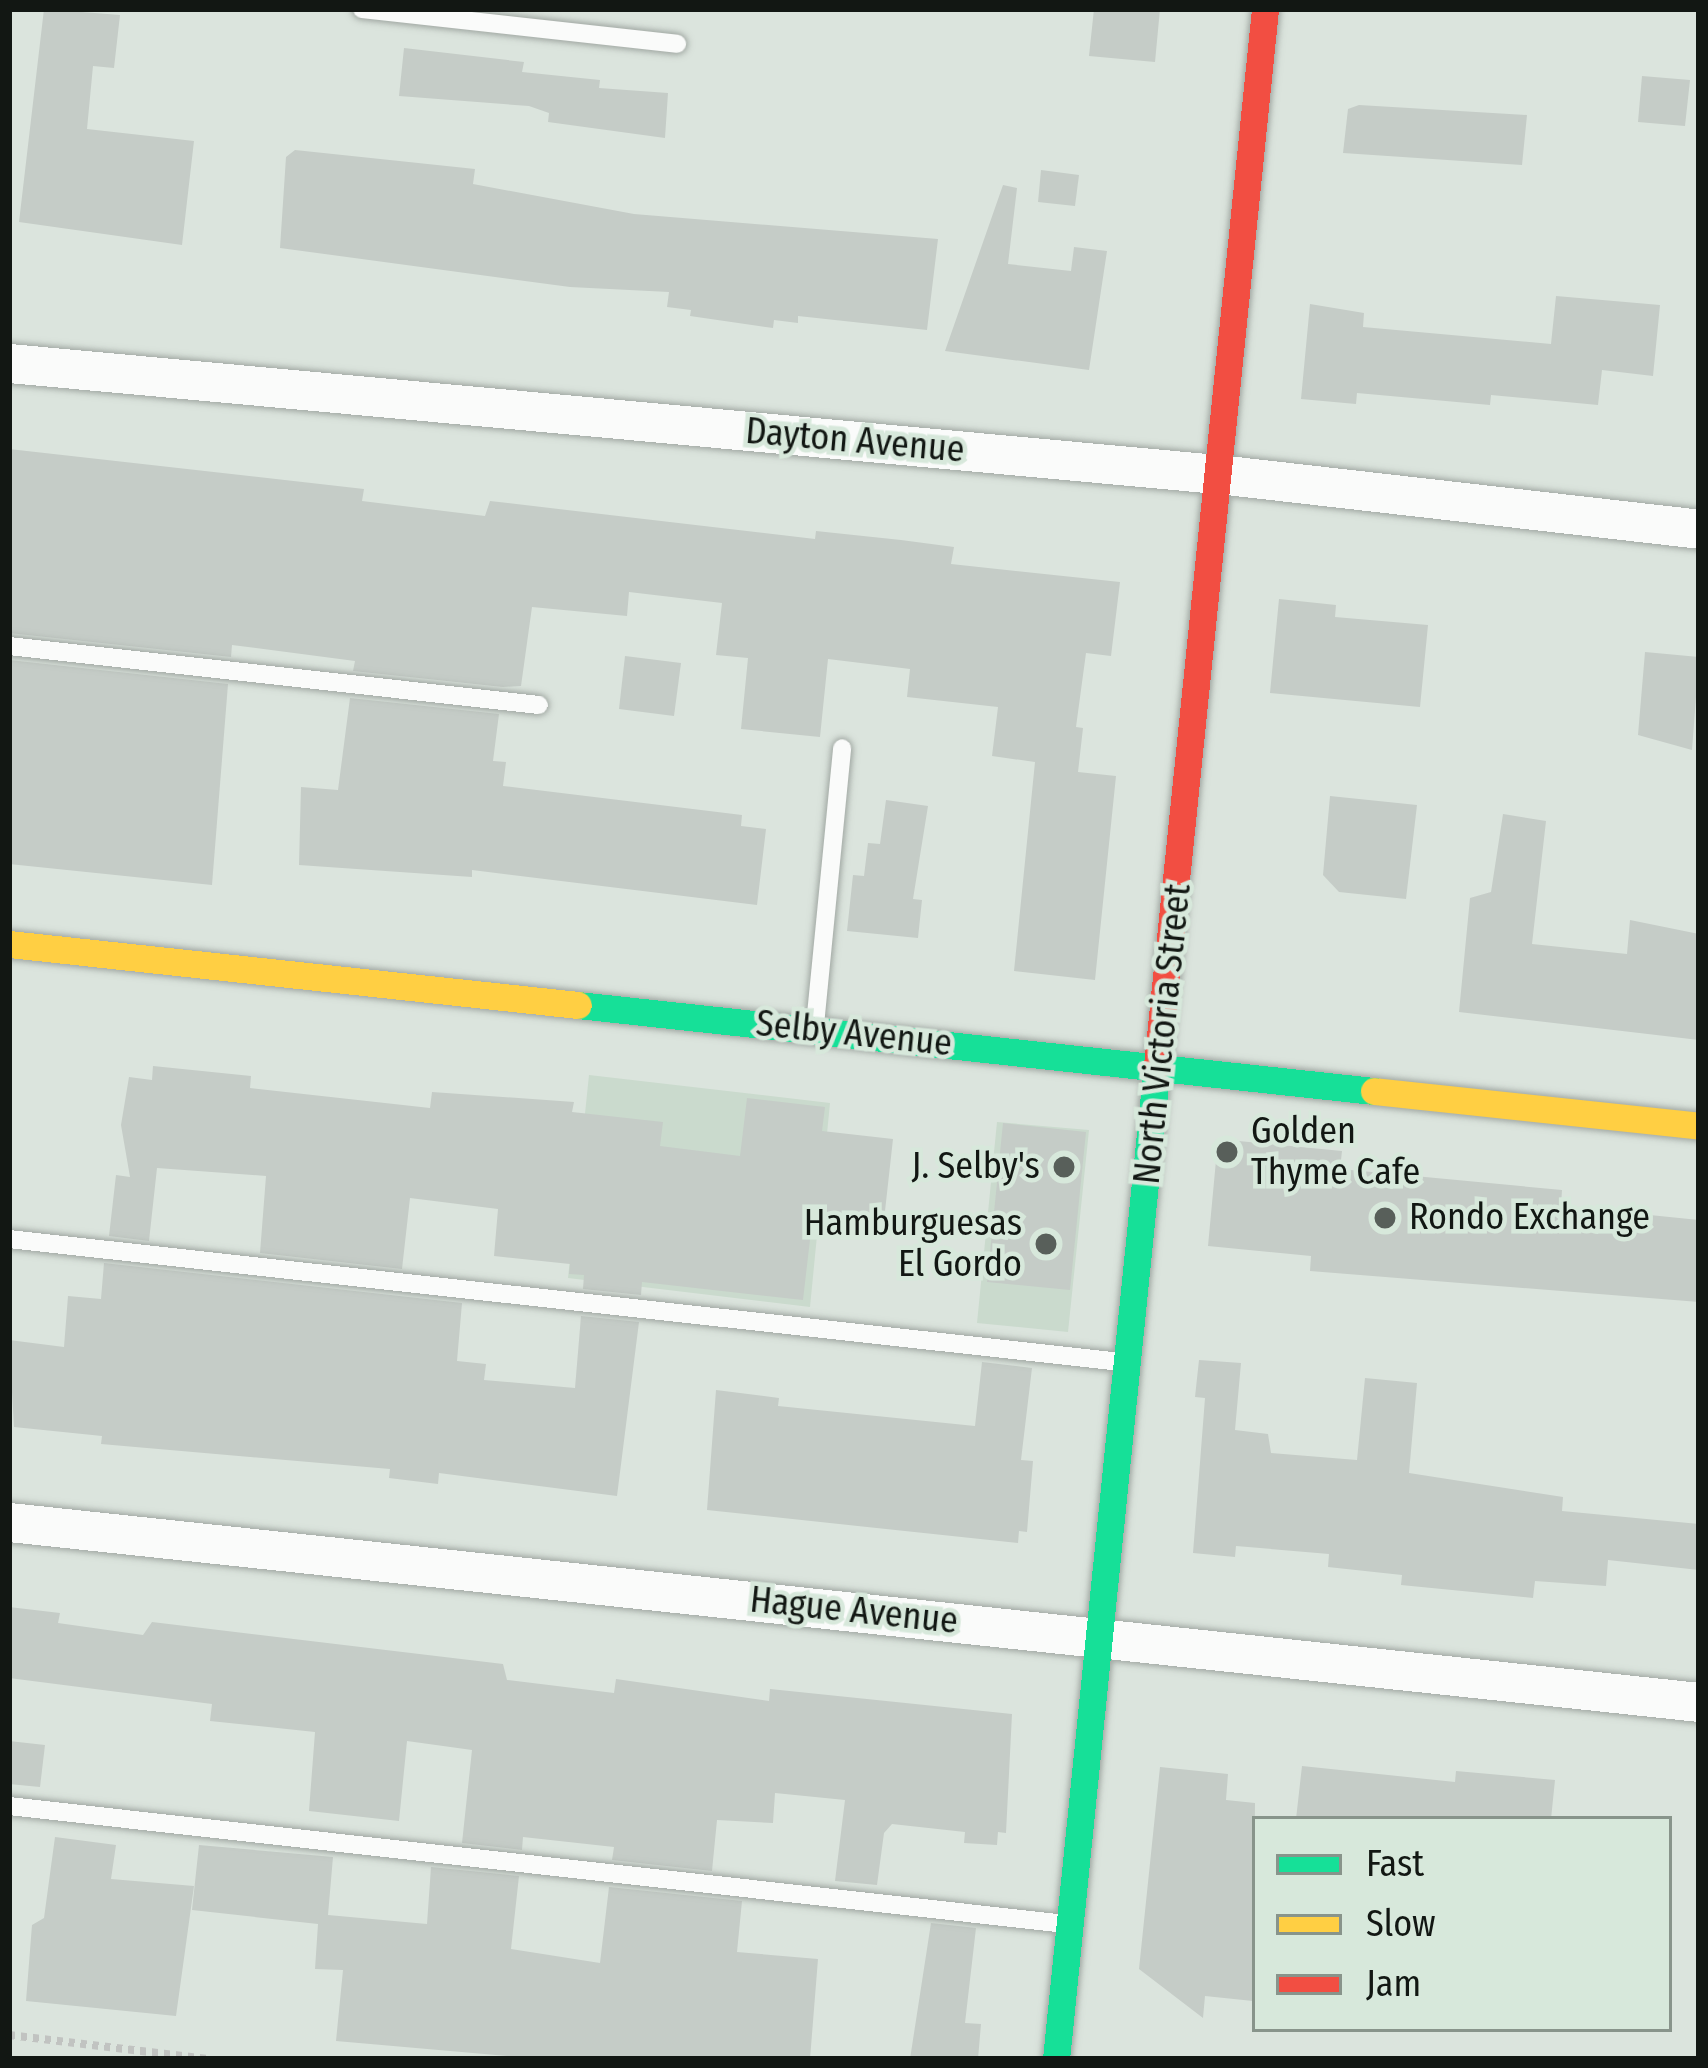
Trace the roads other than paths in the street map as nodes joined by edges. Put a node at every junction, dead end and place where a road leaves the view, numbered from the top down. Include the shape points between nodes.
1 (362, 9) edge
2 (1265, 9) edge
3 (677, 44) dead end
4 (9, 363) edge
5 (1218, 474) junction
6 (1699, 529) edge
7 (9, 646) edge
8 (538, 705) dead end
9 (842, 748) dead end
10 (9, 944) edge
11 (814, 1030) junction
12 (1162, 1068) junction
13 (1699, 1126) edge
14 (9, 1239) edge
15 (1127, 1363) junction
16 (9, 1522) edge
17 (1098, 1636) junction
18 (1699, 1702) edge
19 (9, 1806) edge
20 (1070, 1925) junction
21 (1056, 2059) edge

1 - 3 lane
2 - 5 street, North Victoria Street
4 - 5 street, Dayton Avenue
5 - 6 street, Dayton Avenue
5 - 12 street, North Victoria Street
7 - 8 lane
9 - 11 lane
10 - 11 street, Selby Avenue
11 - 12 street, Selby Avenue
12 - 13 street, Selby Avenue
12 - 15 street, North Victoria Street
14 - 15 lane
15 - 17 street, North Victoria Street
16 - 17 street, Hague Avenue
17 - 18 street, Hague Avenue
17 - 20 street, North Victoria Street
19 - 20 lane
20 - 21 street, North Victoria Street

